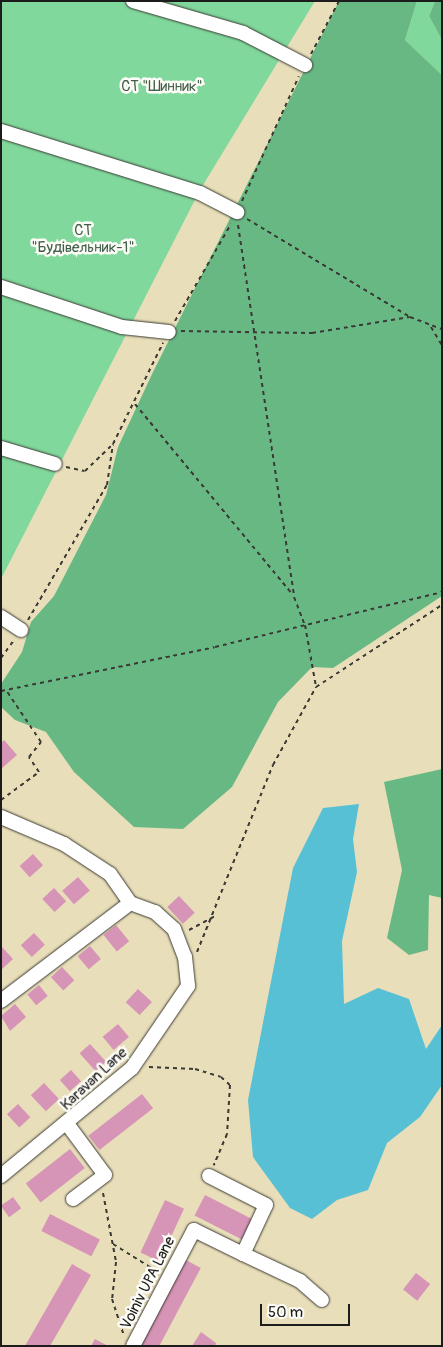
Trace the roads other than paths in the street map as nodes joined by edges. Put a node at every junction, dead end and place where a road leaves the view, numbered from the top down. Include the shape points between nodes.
1 (133, 1) edge
2 (305, 65) dead end
3 (1, 132) edge
4 (237, 212) road end
5 (1, 287) edge
6 (168, 332) road end
7 (1, 448) edge
8 (55, 464) road end
9 (1, 617) edge
10 (20, 630) dead end
11 (1, 816) edge
12 (130, 902) junction
13 (1, 1001) edge
14 (68, 1125) junction
15 (1, 1176) edge
16 (208, 1176) road end
17 (74, 1199) dead end
18 (242, 1254) junction
19 (322, 1300) dead end
20 (129, 1341) edge

1 - 2 street via 243,33
3 - 4 street via 200,193
5 - 6 street via 122,327
7 - 8 street
9 - 10 street
11 - 12 street via 64,844 110,874
12 - 13 street
12 - 14 street, Karavan Lane via 155,912 174,929 185,957 188,986 132,1068
14 - 15 street, Karavan Lane
14 - 17 street via 105,1175
16 - 18 street via 266,1205
18 - 19 street via 300,1282
18 - 20 street, Voiniv UPA Lane via 194,1230

